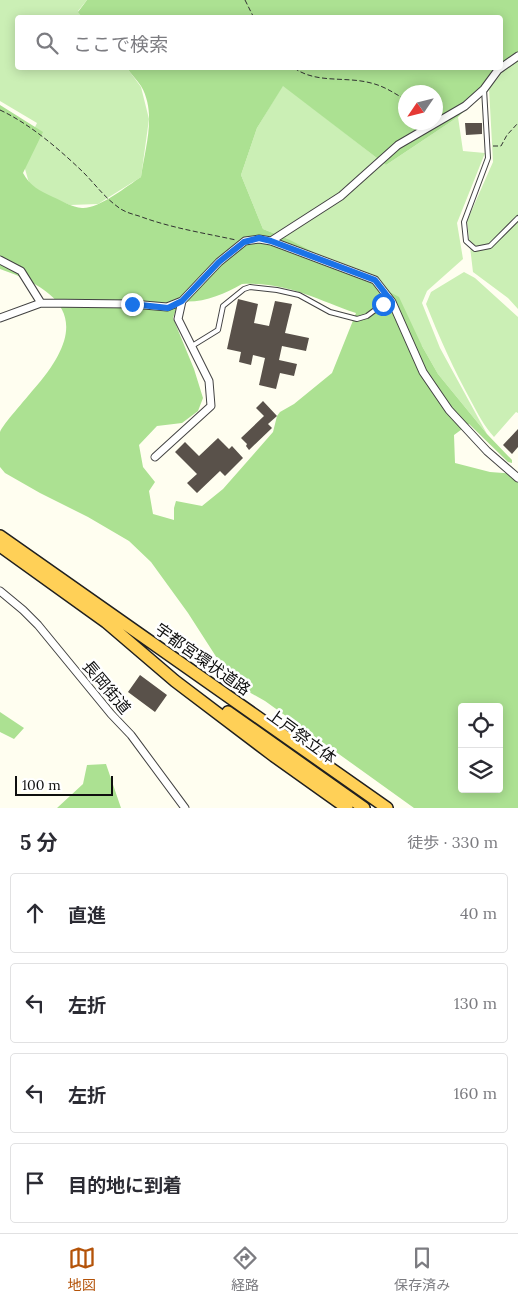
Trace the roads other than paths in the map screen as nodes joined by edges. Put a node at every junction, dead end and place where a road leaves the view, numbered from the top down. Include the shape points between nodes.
1 (518, 56) edge
2 (503, 66) edge
3 (498, 70) edge
4 (484, 89) junction
5 (518, 218) edge
6 (271, 241) junction
7 (0, 260) edge
8 (182, 301) junction
9 (392, 302) junction
10 (41, 303) junction
11 (0, 318) edge
12 (192, 346) junction
13 (155, 457) dead end
14 (518, 477) edge
15 (0, 536) edge
16 (0, 546) edge
17 (0, 591) edge
18 (110, 620) junction
19 (185, 808) edge
20 (347, 808) edge
21 (364, 808) edge
22 (376, 808) edge
23 (387, 808) edge

1 - 2 street
3 - 4 street
4 - 5 lane via 488,158 464,222 466,241 475,249 490,246
4 - 6 street via 465,106 398,145 341,196
6 - 8 street via 259,238 244,242 219,262
6 - 9 street via 375,280
7 - 10 street via 21,271
8 - 10 street via 168,308 132,304
8 - 12 street via 178,319
9 - 12 lane via 357,319 330,312 299,295 250,287 223,306 218,330
9 - 14 street via 423,372 449,410 487,451
10 - 11 street
12 - 13 street via 209,381 211,406
15 - 18 highway, 宇都宮環状道路
16 - 18 highway, 宇都宮環状道路
17 - 19 street, 長岡街道 via 38,625 131,735
18 - 20 highway, 宇都宮環状道路 via 175,681
18 - 21 highway, 上戸祭立体 via 196,689
18 - 22 highway, 上戸祭立体
18 - 23 highway, 宇都宮環状道路

